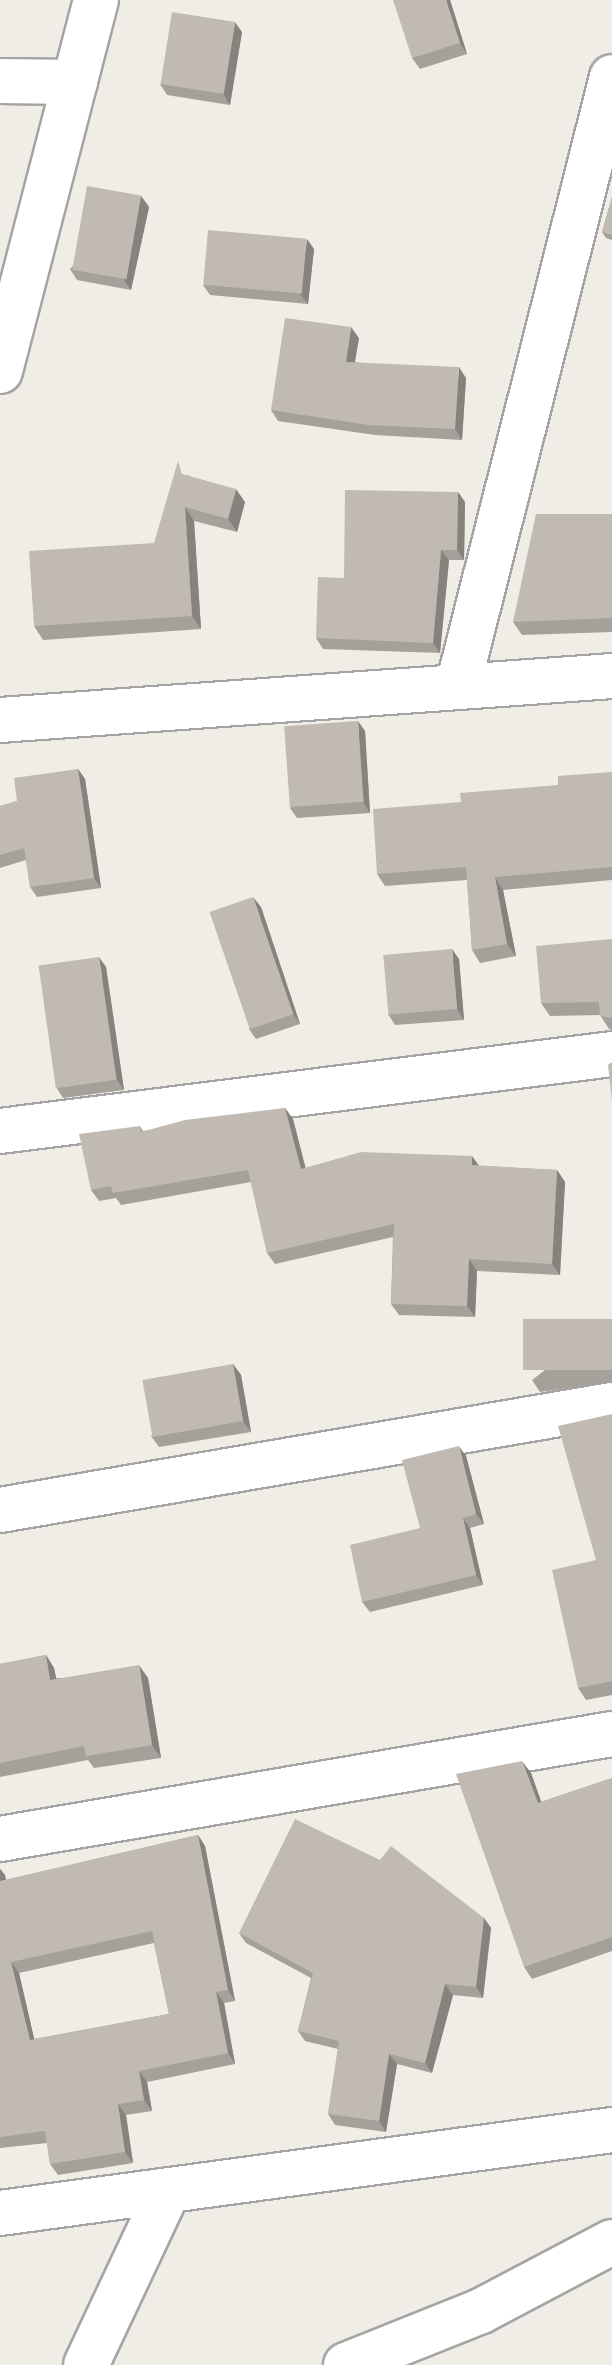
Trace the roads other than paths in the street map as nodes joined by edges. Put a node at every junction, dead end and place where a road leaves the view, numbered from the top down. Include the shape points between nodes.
1 (96, 0) edge
2 (612, 77) edge
3 (0, 81) edge
4 (75, 82) junction
5 (3, 349) edge
6 (612, 676) edge
7 (458, 686) junction
8 (0, 720) edge
9 (612, 1054) edge
10 (0, 1131) edge
11 (612, 1405) edge
12 (0, 1510) edge
13 (612, 1734) edge
14 (0, 1839) edge
15 (612, 2130) edge
16 (167, 2193) junction
17 (0, 2213) edge
18 (612, 2242) edge
19 (86, 2365) edge
20 (346, 2365) edge

1 - 4 street
2 - 7 street
3 - 4 street
4 - 5 street
6 - 7 street
7 - 8 street
9 - 10 street
11 - 12 street
13 - 14 street
15 - 16 street
16 - 17 street
16 - 19 street
18 - 20 street via 481,2311

